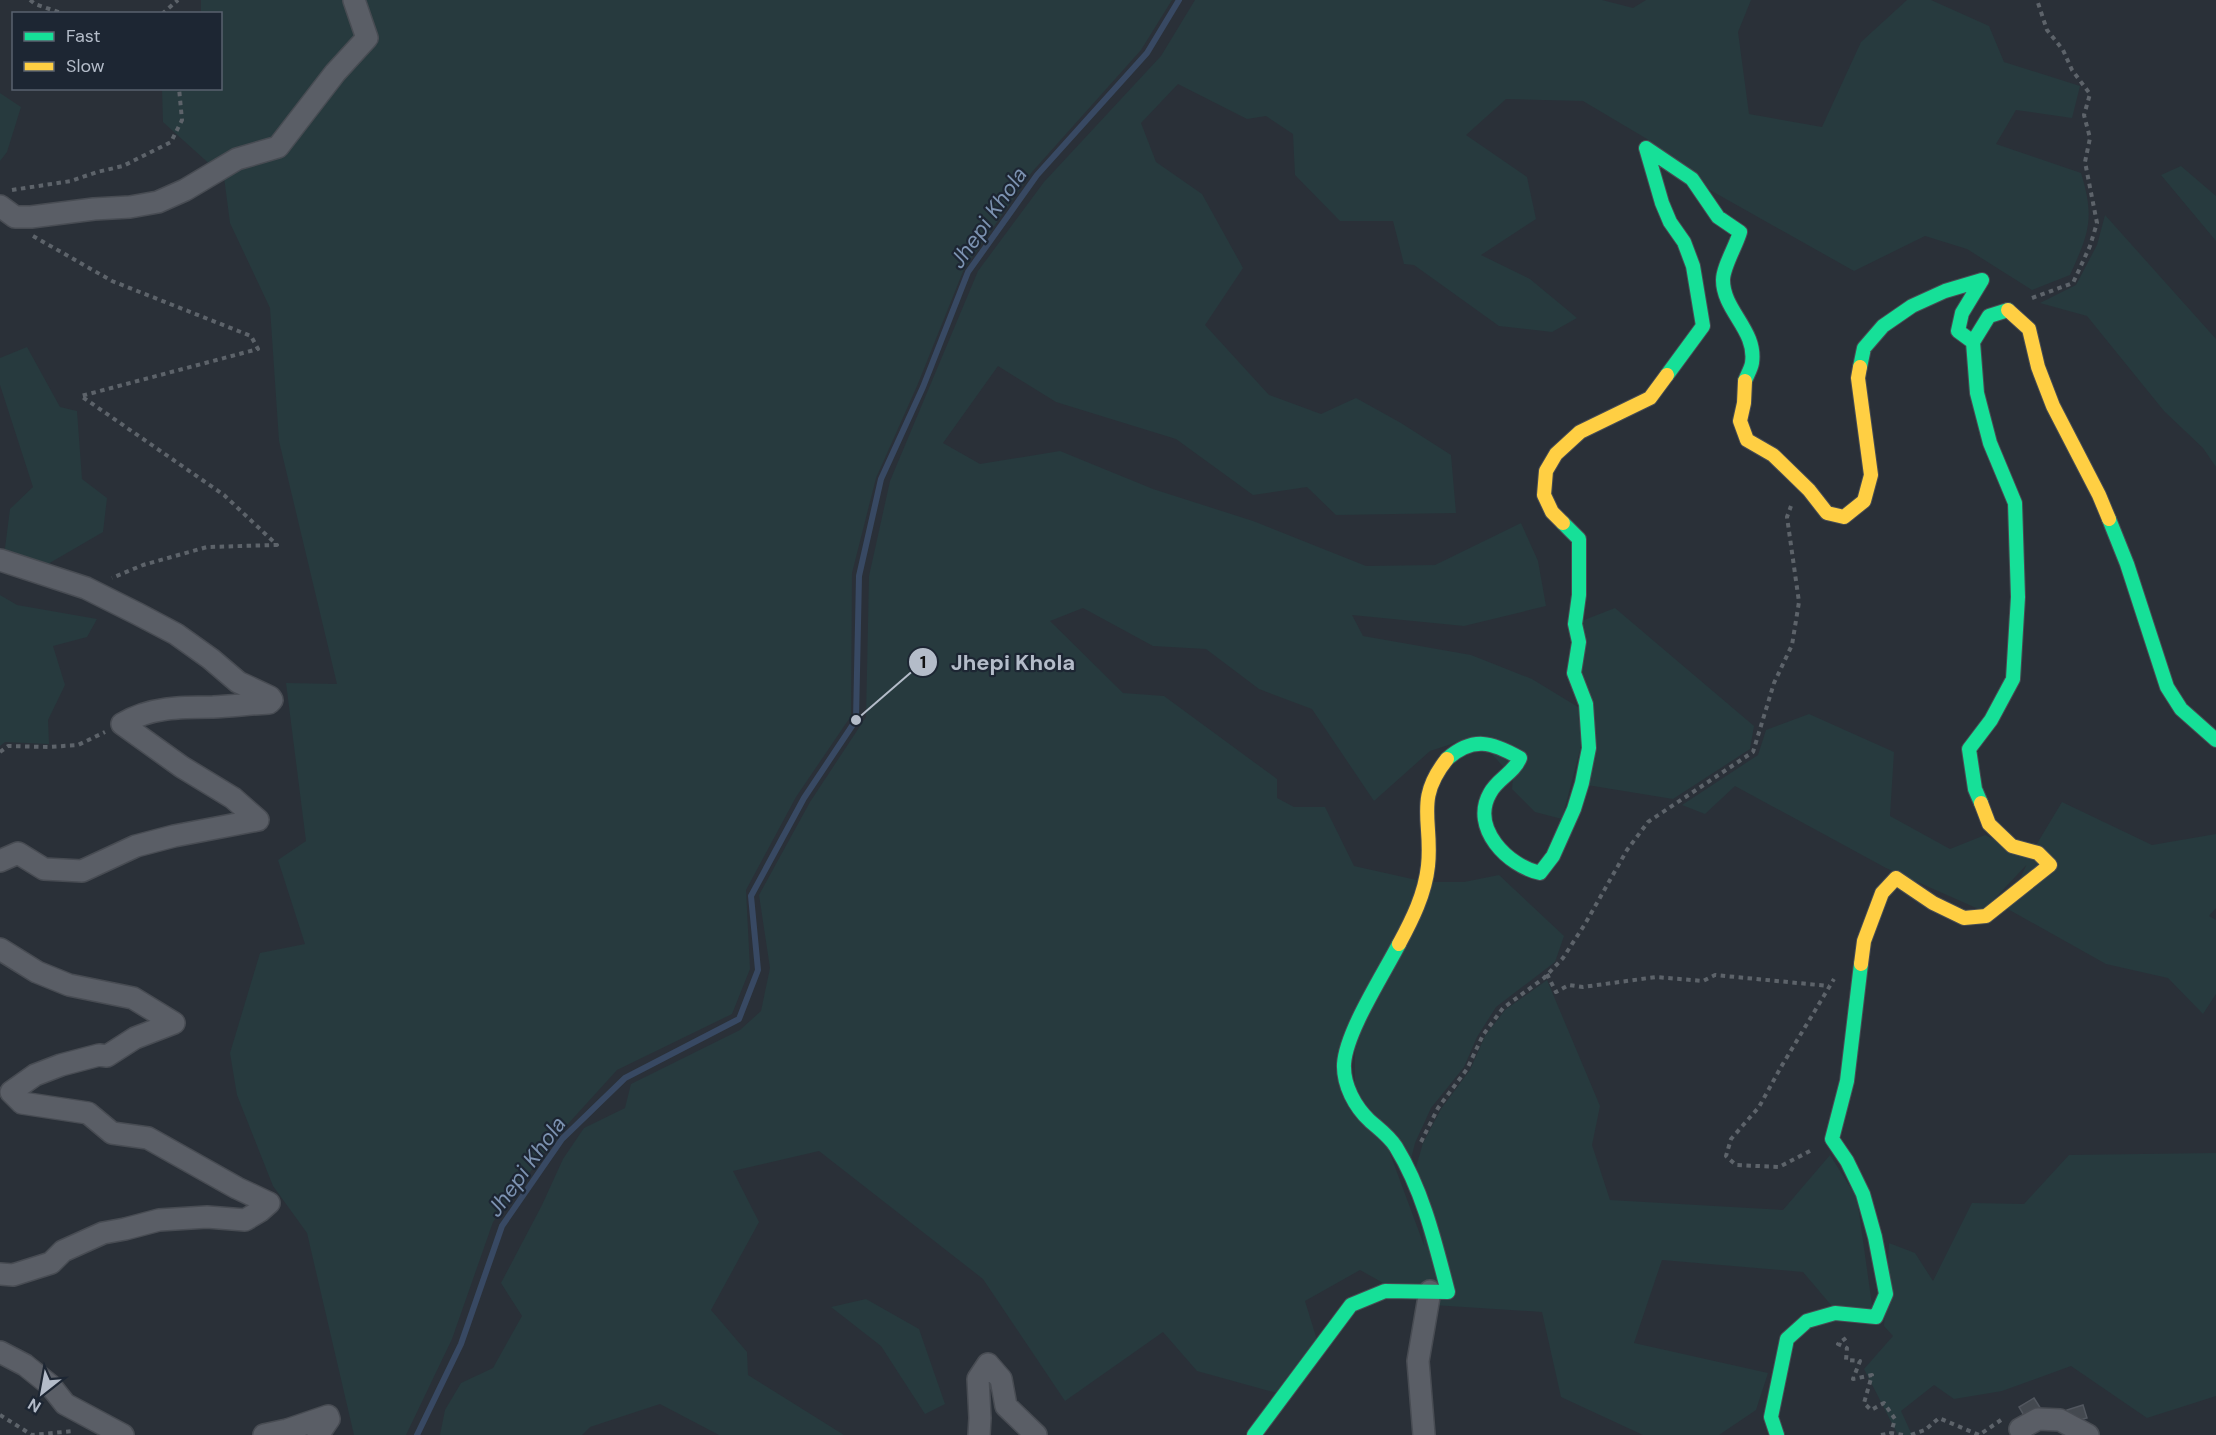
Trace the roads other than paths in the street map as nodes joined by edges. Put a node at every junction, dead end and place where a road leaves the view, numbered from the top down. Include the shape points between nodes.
1 (354, 0) edge
2 (8, 204) edge
3 (1973, 342) junction
4 (0, 560) edge
5 (2216, 740) edge
6 (0, 861) edge
7 (0, 949) edge
8 (0, 1274) edge
9 (1430, 1290) junction
10 (0, 1352) edge
11 (2011, 1424) road end
12 (123, 1435) edge
13 (264, 1435) edge
14 (318, 1435) edge
15 (979, 1435) edge
16 (1036, 1435) edge
17 (1254, 1435) edge
18 (1424, 1435) edge
19 (1777, 1435) edge
20 (2088, 1435) edge

1 - 2 street via 367,38 278,147 237,159 158,202 31,218
3 - 5 street via 1989,316 2008,310 2029,329 2053,406 2099,495 2127,564 2167,687 2181,709
3 - 9 street via 1958,331 1962,313 1982,280 1912,306 1883,326 1864,348 1858,378 1870,476 1864,501 1844,517 1827,513 1773,455 1747,440 1740,421 1744,382 1752,363 1749,335 1734,312 1723,280 1740,232 1718,217 1692,179 1646,148 1662,203 1693,266 1703,326 1650,398 1580,432 1556,454 1546,471 1544,495 1552,512 1579,539 1575,624 1579,642 1574,673 1586,704 1589,748 1574,809 1553,856 1540,873 1520,869 1493,842 1484,826 1489,794 1501,778 1516,769 1520,758 1500,746 1483,742 1461,748 1446,759 1434,775 1426,800 1426,879 1408,924 1351,1035 1344,1067 1351,1095 1368,1119 1393,1142 1427,1211 1448,1292
3 - 19 street via 1977,393 1990,443 2015,503 2018,597 2013,679 1991,720 1969,749 1973,779 1989,824 2012,846 2038,854 2050,865 1986,916 1964,918 1896,878 1882,893 1864,941 1847,1081 1833,1139 1863,1194 1886,1294 1876,1317 1835,1313 1807,1322 1787,1340 1771,1417
4 - 6 street via 86,588 176,634 238,682 272,700 176,707 132,717 122,724 233,798 258,820 135,846 82,871 44,869 18,853
7 - 8 street via 37,972 69,985 133,998 174,1023 135,1038 107,1056 61,1065 35,1075 11,1092 22,1103 88,1113 112,1133 148,1138 269,1203 245,1220 159,1220 102,1233 63,1251 51,1263 13,1275
9 - 17 street via 1385,1291 1351,1305
9 - 18 street via 1418,1361
10 - 12 street via 50,1385 65,1404
11 - 20 street via 2060,1420
13 - 14 street via 328,1416
15 - 16 street via 978,1379 988,1364 1001,1380 1006,1406

